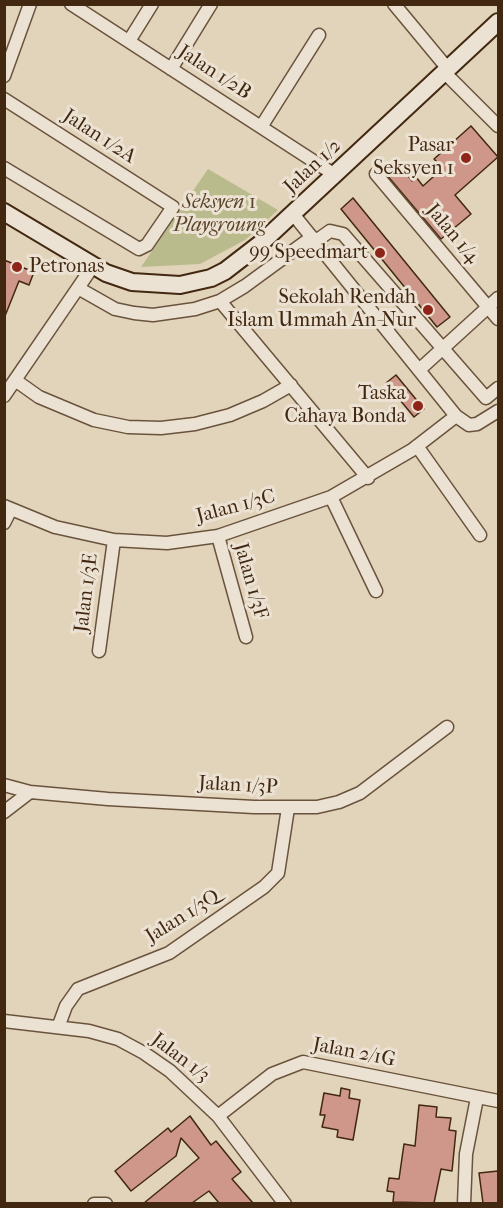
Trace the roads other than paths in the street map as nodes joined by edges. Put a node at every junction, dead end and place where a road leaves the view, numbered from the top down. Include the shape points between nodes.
1 (30, 4) edge
2 (71, 4) edge
3 (153, 4) edge
4 (211, 4) edge
5 (394, 4) edge
6 (498, 22) edge
7 (319, 35) dead end
8 (129, 41) junction
9 (171, 69) junction
10 (446, 71) junction
11 (4, 76) edge
12 (4, 99) edge
13 (498, 126) edge
14 (261, 127) junction
15 (4, 168) edge
16 (376, 174) dead end
17 (335, 175) junction
18 (4, 212) edge
19 (293, 214) junction
20 (314, 239) junction
21 (93, 266) junction
22 (78, 288) junction
23 (498, 298) edge
24 (220, 301) junction
25 (488, 307) junction
26 (498, 319) edge
27 (443, 347) junction
28 (419, 370) junction
29 (15, 380) junction
30 (291, 385) junction
31 (498, 388) edge
32 (4, 396) edge
33 (498, 411) edge
34 (456, 416) junction
35 (417, 446) junction
36 (368, 478) junction
37 (332, 497) junction
38 (8, 507) edge
39 (4, 523) edge
40 (480, 535) dead end
41 (218, 536) junction
42 (114, 540) junction
43 (376, 591) dead end
44 (246, 637) dead end
45 (99, 651) dead end
46 (447, 727) dead end
47 (4, 785) edge
48 (30, 792) junction
49 (288, 808) junction
50 (4, 812) edge
51 (4, 1021) edge
52 (59, 1026) junction
53 (477, 1098) junction
54 (498, 1101) edge
55 (218, 1116) junction
56 (94, 1203) edge
57 (106, 1203) edge
58 (285, 1203) edge
59 (464, 1203) edge

1 - 11 street
2 - 8 street, Jalan 1/2B
3 - 8 street
4 - 9 street
5 - 10 street
6 - 10 street, Jalan 1/2
7 - 14 street
8 - 9 street, Jalan 1/2B
9 - 14 street, Jalan 1/2B
10 - 13 street
10 - 17 street, Jalan 1/2
12 - 15 street, Jalan 1/2A via 173,207 147,245 139,249
14 - 17 street, Jalan 1/2B
16 - 25 street, Jalan 1/4
17 - 19 street, Jalan 1/2
18 - 21 street, Jalan 1/2
19 - 20 street
19 - 21 street, Jalan 1/2 via 244,258 225,271 196,282 164,286 132,282
20 - 24 street
20 - 27 street via 330,231 343,234
20 - 28 street
21 - 22 street
22 - 24 street via 116,309 153,315
22 - 29 street
23 - 25 street
24 - 30 street
25 - 26 street, Jalan 1/4
25 - 27 street
27 - 28 street
27 - 31 street via 486,398
28 - 34 street
29 - 30 street via 39,397 85,417 128,427 161,428 230,415
29 - 32 street
30 - 36 street
33 - 34 street via 469,425
34 - 35 street, Jalan 1/3C
35 - 36 street, Jalan 1/3C
35 - 40 street
36 - 37 street, Jalan 1/3C
37 - 41 street, Jalan 1/3C
37 - 43 street
38 - 39 street
38 - 42 street, Jalan 1/3C via 55,527
41 - 42 street, Jalan 1/3C via 167,543
41 - 44 street, Jalan 1/3F
42 - 45 street, Jalan 1/3E
46 - 49 street, Jalan 1/3P via 360,793 317,807
47 - 48 street, Jalan 1/3P
48 - 49 street, Jalan 1/3P
48 - 50 street
49 - 52 street, Jalan 1/3Q via 278,873 264,887 169,953 78,989
51 - 52 street, Jalan 1/3
52 - 55 street, Jalan 1/3 via 118,1040 144,1053 170,1071
53 - 54 street, Jalan 2/1G
53 - 55 street, Jalan 2/1G via 303,1062 272,1074
53 - 59 street via 466,1154
55 - 58 street, Jalan 1/3
56 - 57 street

